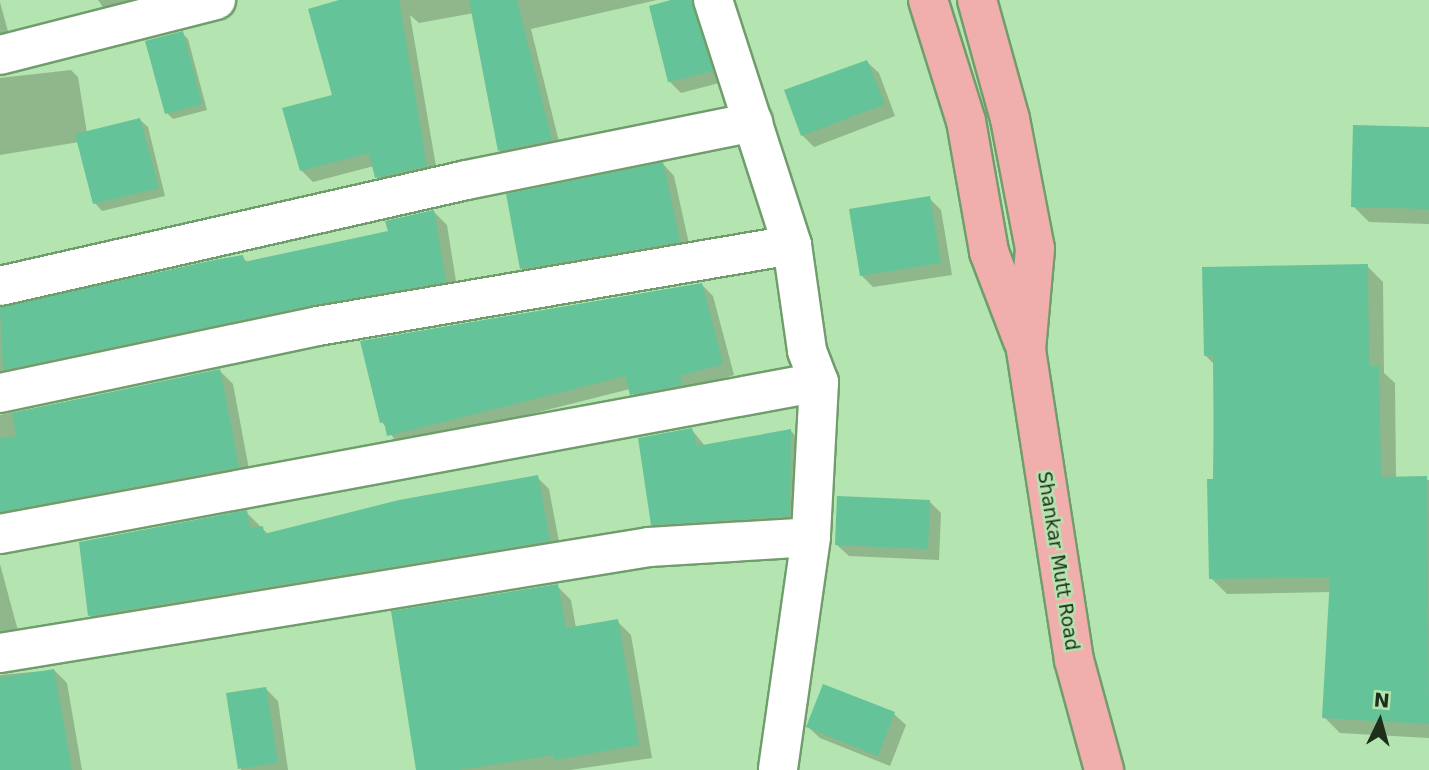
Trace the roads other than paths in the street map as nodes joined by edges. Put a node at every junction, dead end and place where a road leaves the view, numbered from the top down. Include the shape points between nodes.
1 (216, 0) edge
2 (713, 0) edge
3 (928, 0) edge
4 (977, 0) edge
5 (0, 55) edge
6 (753, 122) junction
7 (792, 244) junction
8 (0, 286) edge
9 (1026, 350) junction
10 (819, 382) junction
11 (0, 393) edge
12 (0, 534) edge
13 (811, 537) junction
14 (0, 653) edge
15 (1095, 768) edge
16 (778, 770) edge

1 - 5 street
2 - 6 street
3 - 9 main road, Shankar Mutt Road via 966,121 989,252
4 - 9 main road, Shankar Mutt Road via 1010,119 1035,249
6 - 7 street
6 - 8 street via 466,180
7 - 10 street via 807,351
7 - 11 street via 318,326
9 - 15 main road, Shankar Mutt Road
10 - 12 street
10 - 13 street
13 - 14 street via 649,547
13 - 16 street

